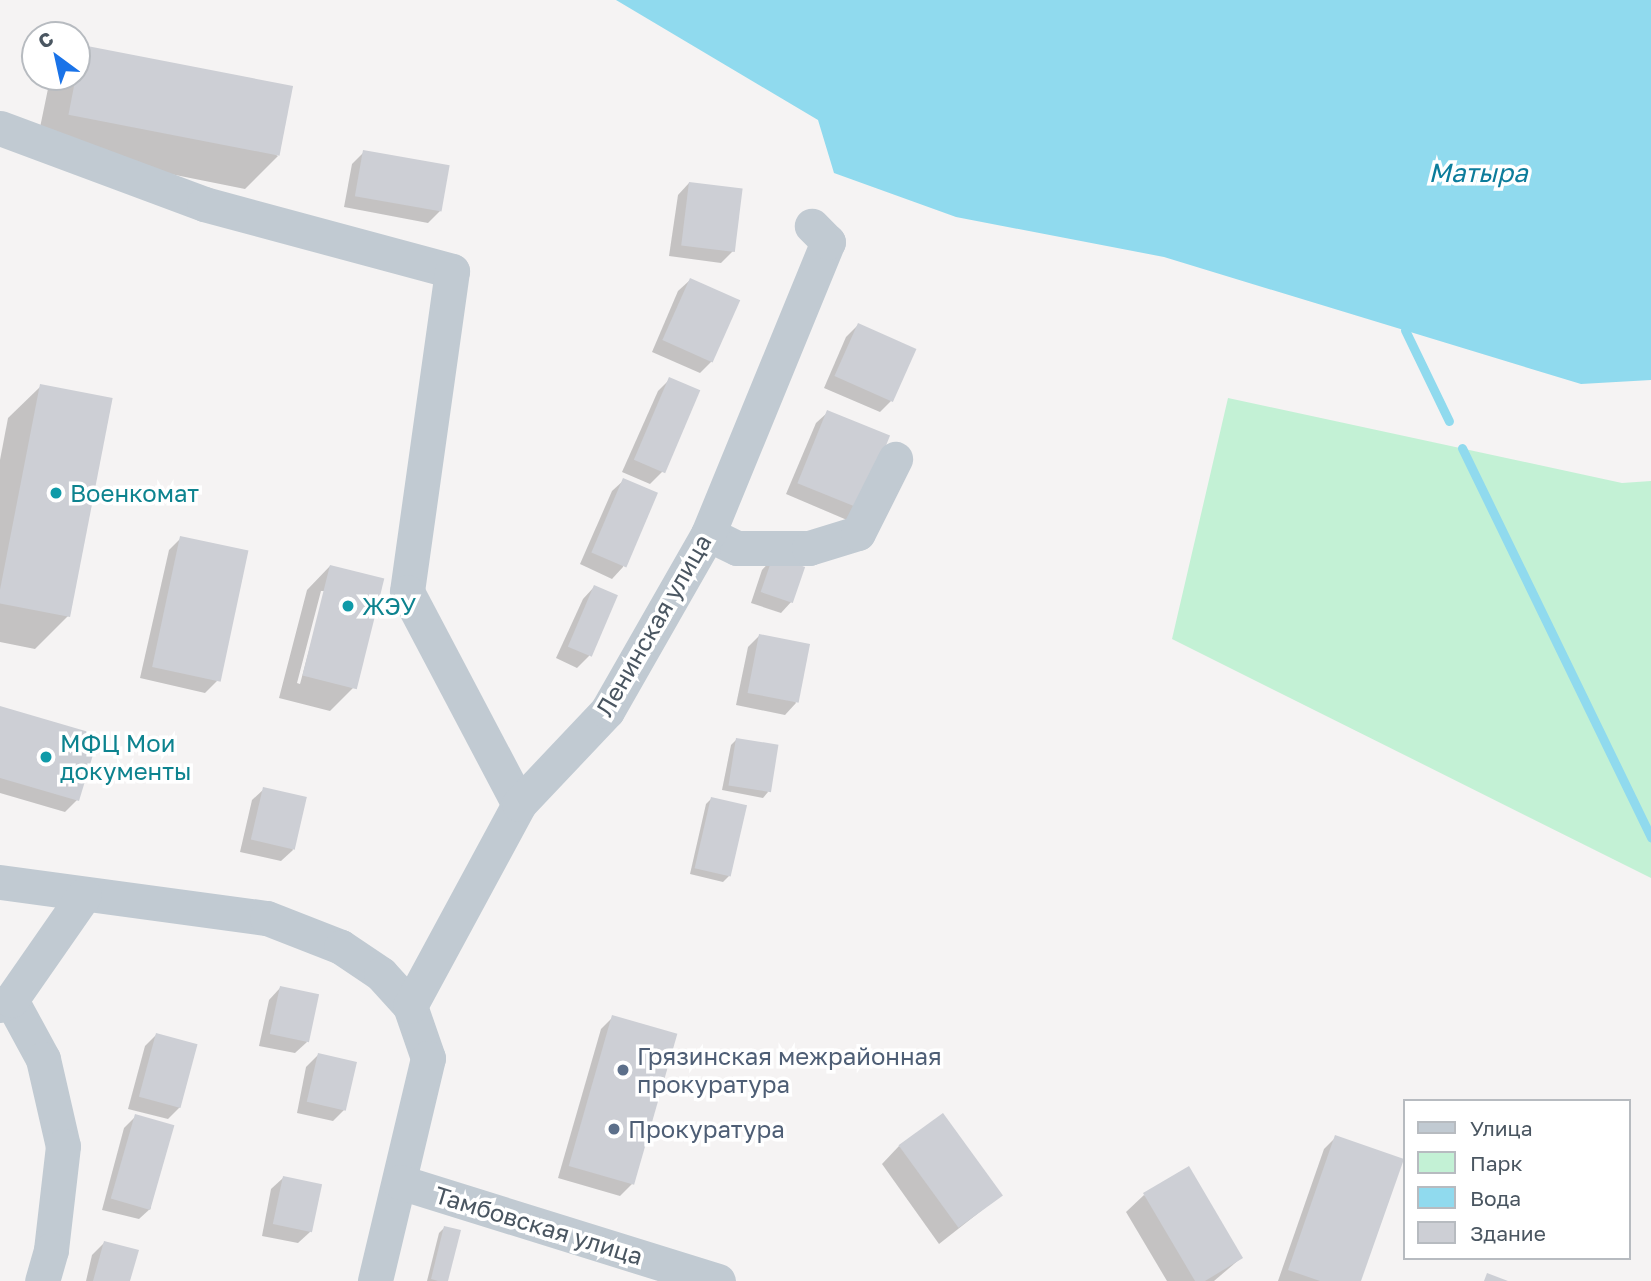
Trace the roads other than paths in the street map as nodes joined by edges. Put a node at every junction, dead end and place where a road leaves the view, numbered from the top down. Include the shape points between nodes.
1 (0, 128) edge
2 (812, 226) dead end
3 (895, 459) dead end
4 (708, 534) junction
5 (519, 804) junction
6 (0, 882) edge
7 (84, 895) junction
8 (6, 1003) edge
9 (410, 1006) junction
10 (400, 1182) junction
11 (42, 1281) edge
12 (375, 1281) edge
13 (718, 1281) edge

1 - 5 street via 204,204 452,271 407,592
2 - 4 street, Ленинская улица via 828,243
3 - 4 street via 858,533 809,548 737,548
4 - 5 street, Ленинская улица via 607,711
5 - 9 street, Ленинская улица
6 - 7 street
7 - 8 street
7 - 9 street via 267,918 341,947 381,974
8 - 11 street via 43,1059 63,1146 51,1250
9 - 10 street via 428,1058
10 - 12 street
10 - 13 street, Тамбовская улица

